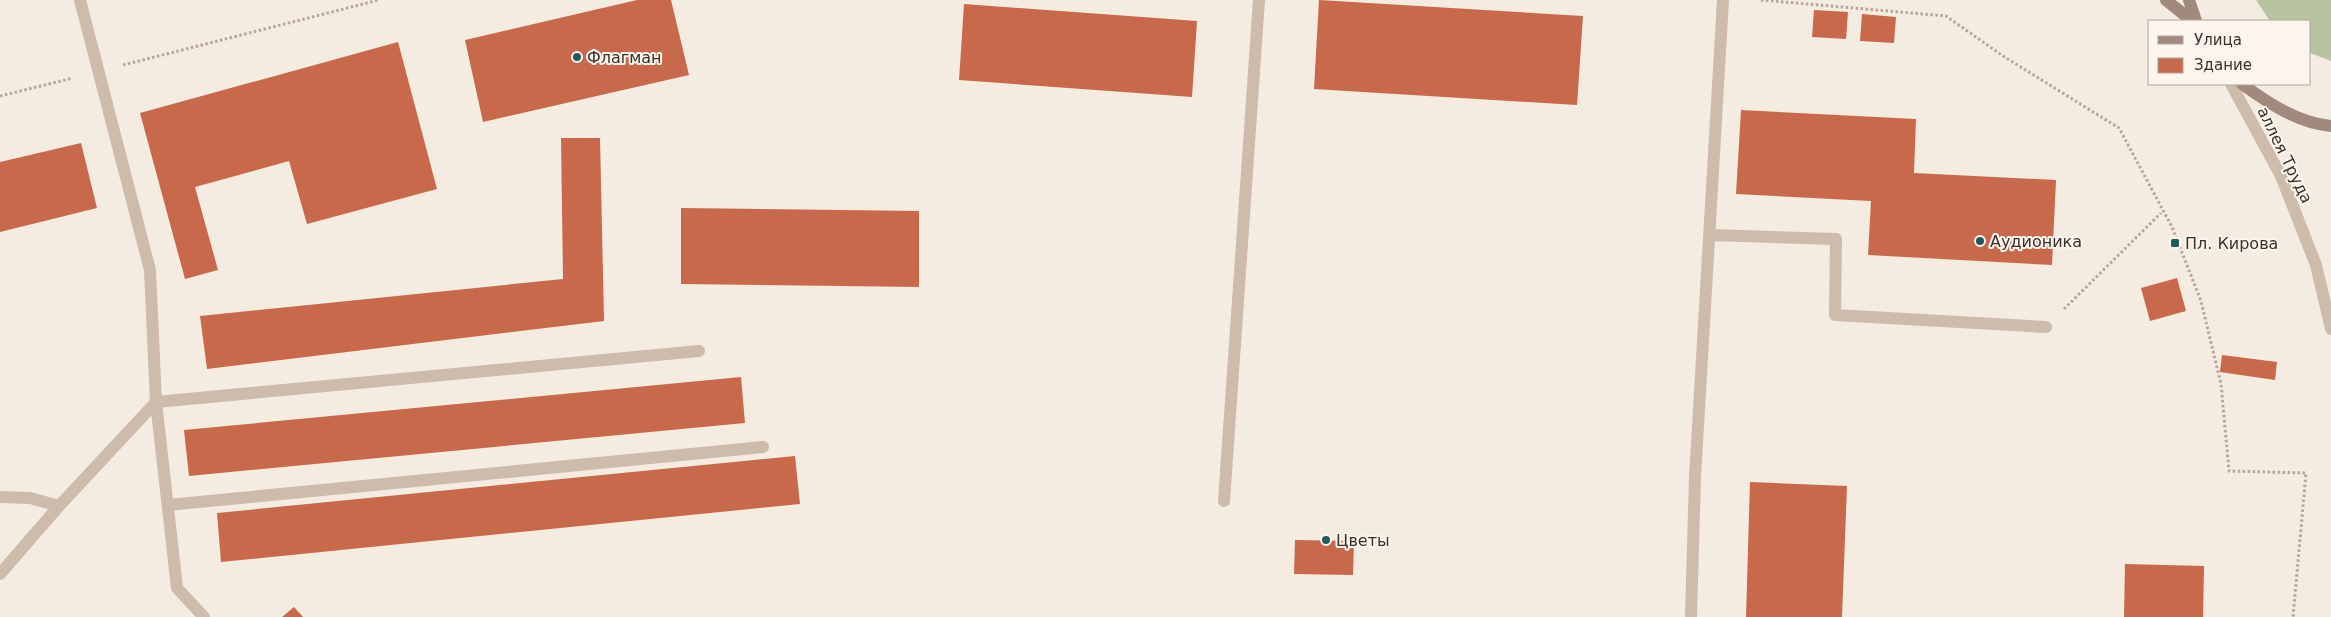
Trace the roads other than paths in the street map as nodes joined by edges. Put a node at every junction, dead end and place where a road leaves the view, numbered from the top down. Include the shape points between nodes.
1 (80, 0) edge
2 (1258, 0) edge
3 (1723, 0) edge
4 (2166, 0) edge
5 (2189, 0) edge
6 (2191, 20) edge
7 (2196, 20) edge
8 (2232, 85) edge
9 (2243, 85) edge
10 (2331, 126) edge
11 (1709, 234) junction
12 (2046, 327) road end
13 (2331, 329) edge
14 (699, 350) dead end
15 (156, 402) junction
16 (763, 447) dead end
17 (0, 497) edge
18 (1224, 501) dead end
19 (168, 505) junction
20 (59, 506) junction
21 (0, 574) edge
22 (204, 617) edge
23 (1692, 617) edge

1 - 15 street via 150,270
2 - 18 street
3 - 11 street
4 - 6 main road
5 - 7 main road
8 - 13 street, аллея Труда via 2281,176 2316,265
9 - 10 main road via 2294,116
11 - 12 street via 1836,239 1835,315
11 - 23 street via 1695,477
14 - 15 street
15 - 19 street
15 - 20 street
16 - 19 street
17 - 20 street via 30,498
19 - 22 street via 177,588
20 - 21 street

